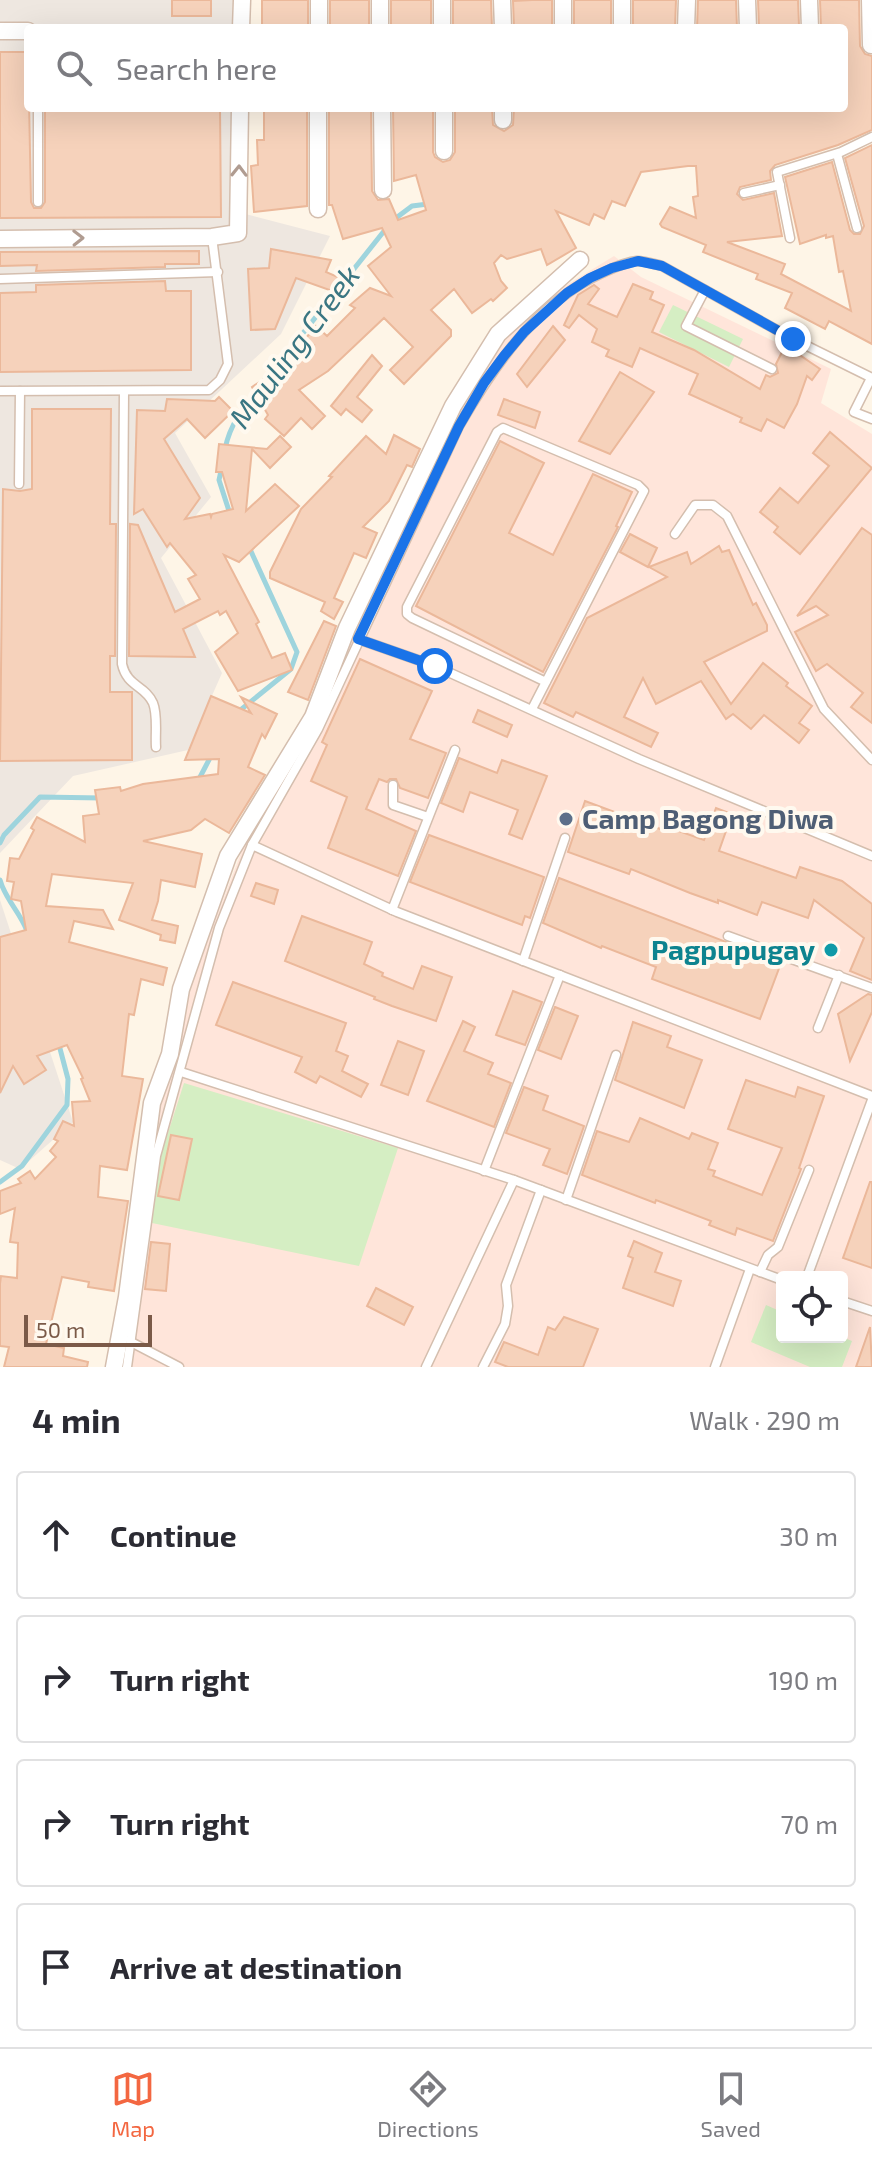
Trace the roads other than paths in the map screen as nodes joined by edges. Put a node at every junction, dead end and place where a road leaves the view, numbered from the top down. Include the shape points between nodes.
1 (242, 0) edge
2 (319, 0) edge
3 (380, 0) edge
4 (442, 0) edge
5 (502, 0) edge
6 (563, 0) edge
7 (622, 0) edge
8 (687, 0) edge
9 (747, 0) edge
10 (809, 0) edge
11 (870, 0) edge
12 (241, 24) edge
13 (319, 24) edge
14 (380, 24) edge
15 (442, 24) edge
16 (503, 24) edge
17 (563, 24) edge
18 (622, 24) edge
19 (686, 24) edge
20 (748, 24) edge
21 (810, 24) edge
22 (0, 31) edge
23 (24, 31) edge
24 (871, 45) edge
25 (38, 112) edge
26 (240, 112) edge
27 (318, 112) edge
28 (382, 112) edge
29 (444, 112) edge
30 (872, 137) edge
31 (444, 151) dead end
32 (837, 154) junction
33 (780, 185) junction
34 (383, 190) dead end
35 (744, 193) dead end
36 (38, 202) dead end
37 (318, 209) dead end
38 (857, 228) dead end
39 (212, 237) junction
40 (790, 238) dead end
41 (0, 239) edge
42 (580, 260) dead end
43 (218, 272) junction
44 (0, 279) edge
45 (705, 290) junction
46 (772, 369) dead end
47 (872, 378) edge
48 (0, 391) edge
49 (20, 391) junction
50 (124, 391) junction
51 (872, 419) edge
52 (19, 484) dead end
53 (675, 534) dead end
54 (358, 639) junction
55 (546, 682) junction
56 (532, 709) junction
57 (156, 747) dead end
58 (455, 750) dead end
59 (872, 760) edge
60 (393, 785) dead end
61 (428, 817) junction
62 (565, 838) dead end
63 (252, 845) junction
64 (872, 856) edge
65 (392, 910) junction
66 (728, 936) dead end
67 (523, 961) junction
68 (560, 975) junction
69 (839, 975) junction
70 (872, 988) edge
71 (818, 1028) dead end
72 (616, 1055) dead end
73 (181, 1072) junction
74 (872, 1098) edge
75 (809, 1170) dead end
76 (484, 1171) junction
77 (514, 1180) junction
78 (541, 1190) junction
79 (566, 1200) junction
80 (750, 1269) junction
81 (809, 1271) edge
82 (760, 1272) junction
83 (776, 1278) edge
84 (848, 1303) edge
85 (872, 1311) edge
86 (131, 1342) junction
87 (114, 1367) edge
88 (127, 1367) edge
89 (179, 1367) edge
90 (426, 1367) edge
91 (483, 1367) edge
92 (715, 1367) edge

1 - 12 street
2 - 13 street
3 - 14 street
4 - 15 street
5 - 16 street
6 - 17 street
7 - 18 street
8 - 19 street
9 - 20 street
10 - 21 street
11 - 24 street
22 - 23 street
25 - 36 lane
39 -> 26 street via 238,233
27 - 37 street
28 - 34 street
29 - 31 street
30 - 32 lane
32 - 33 lane via 777,172
32 - 38 lane
33 - 35 lane
33 - 40 lane
41 -> 39 street
39 - 43 lane
42 - 87 street via 498,334 453,406 347,628 313,717 228,856 181,989 170,1054 152,1103
43 - 44 lane
43 - 50 lane via 228,364 220,380 209,390
45 - 46 lane via 686,326
45 - 47 lane
45 - 54 lane via 662,266 624,264 567,293 524,332 459,426
47 - 51 lane via 854,412
48 - 49 lane
49 - 50 lane
49 - 52 lane
50 - 57 lane via 122,664 124,675 154,705
53 - 59 lane via 695,505 713,505 727,516 824,709
54 - 56 lane
54 - 63 lane via 318,729
55 - 55 lane via 407,614 503,428 644,491
55 - 56 lane
56 - 64 lane
58 - 61 lane
60 - 61 lane via 393,805
61 - 65 lane
62 - 67 lane
63 - 65 lane
63 - 73 lane via 219,928
65 - 67 lane
66 - 69 lane
67 - 68 lane
68 - 74 lane
68 - 76 lane
69 - 70 lane
69 - 71 lane
72 - 79 lane
73 - 76 lane
73 - 86 lane via 156,1156
74 - 81 lane
75 - 82 lane via 778,1247
76 - 77 lane
77 - 78 lane
77 - 90 lane
78 - 79 lane
78 - 91 lane via 506,1285 505,1324
79 - 80 lane
80 - 82 lane
80 - 92 lane
82 - 83 lane
84 - 85 lane
86 - 88 lane
86 - 89 lane

